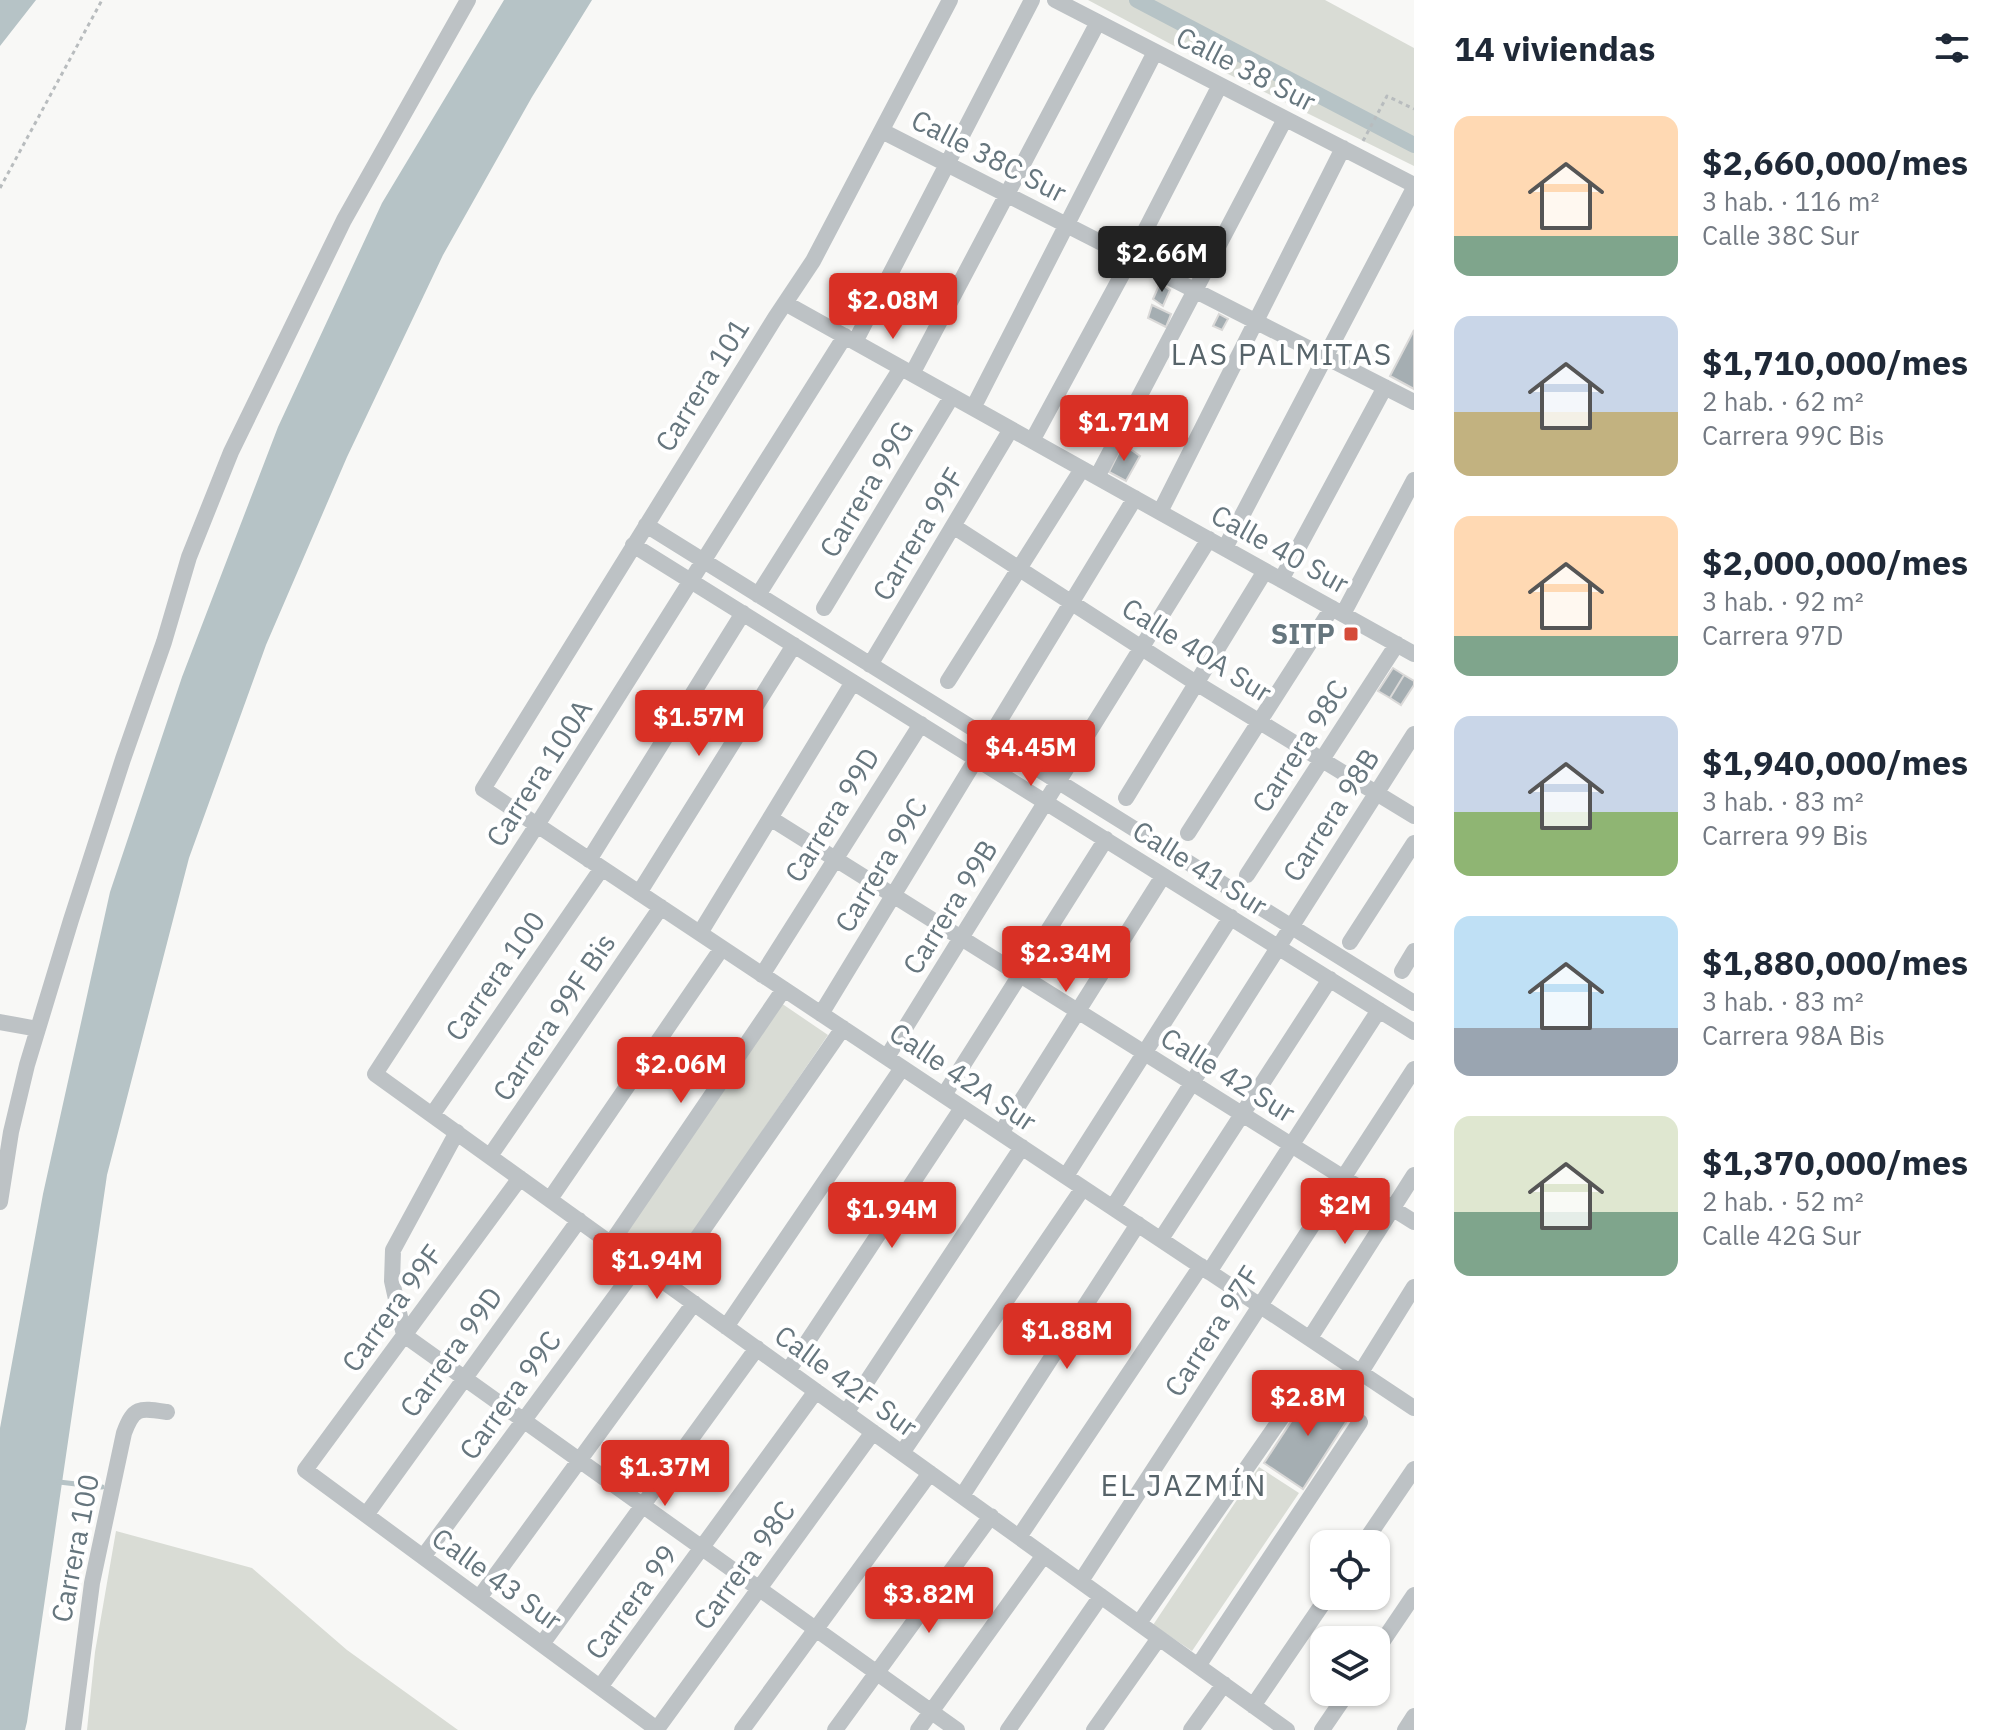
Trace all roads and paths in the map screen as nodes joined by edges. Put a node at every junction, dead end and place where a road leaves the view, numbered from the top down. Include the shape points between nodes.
1 (102, 0) edge
2 (468, 0) edge
3 (950, 0) edge
4 (1032, 0) edge
5 (1055, 0) edge
6 (1098, 22) junction
7 (1155, 52) junction
8 (1220, 85) junction
9 (1414, 109) edge
10 (1285, 119) junction
11 (882, 131) junction
12 (1350, 152) junction
13 (947, 164) junction
14 (1414, 186) edge
15 (0, 188) edge
16 (1007, 194) junction
17 (1067, 225) junction
18 (1131, 258) junction
19 (1195, 290) junction
20 (785, 303) junction
21 (1256, 321) junction
22 (850, 339) junction
23 (1325, 357) junction
24 (906, 371) junction
25 (1385, 387) junction
26 (952, 396) junction
27 (1414, 402) edge
28 (973, 408) junction
29 (1011, 429) junction
30 (1032, 441) junction
31 (1090, 473) junction
32 (1414, 480) edge
33 (1135, 498) junction
34 (1160, 512) junction
35 (646, 525) junction
36 (953, 526) junction
37 (1209, 539) junction
38 (633, 545) junction
39 (1225, 548) junction
40 (704, 561) junction
41 (1019, 569) junction
42 (1265, 571) junction
43 (1281, 580) junction
44 (691, 581) junction
45 (758, 595) junction
46 (1072, 602) junction
47 (824, 608) dead end
48 (1338, 611) junction
49 (743, 613) junction
50 (1397, 644) junction
51 (794, 645) junction
52 (1142, 646) junction
53 (1414, 654) edge
54 (870, 665) junction
55 (948, 681) dead end
56 (853, 682) junction
57 (1196, 683) junction
58 (1260, 720) junction
59 (921, 724) junction
60 (1414, 734) edge
61 (989, 739) junction
62 (976, 759) junction
63 (1323, 760) junction
64 (1058, 782) junction
65 (483, 789) joint
66 (1376, 793) junction
67 (1126, 798) dead end
68 (1046, 802) junction
69 (1414, 816) edge
70 (770, 818) junction
71 (537, 825) junction
72 (1188, 833) dead end
73 (1106, 839) junction
74 (1414, 843) edge
75 (836, 858) junction
76 (596, 864) junction
77 (1247, 875) dead end
78 (1163, 876) junction
79 (639, 893) junction
80 (894, 894) junction
81 (661, 907) junction
82 (1231, 917) junction
83 (1291, 927) junction
84 (700, 933) junction
85 (962, 937) junction
86 (1350, 942) dead end
87 (1278, 947) junction
88 (722, 948) junction
89 (1414, 951) edge
90 (1402, 971) dead end
91 (1020, 974) junction
92 (762, 975) junction
93 (1330, 979) junction
94 (784, 989) junction
95 (1414, 1003) edge
96 (1379, 1010) junction
97 (1078, 1011) junction
98 (821, 1014) junction
99 (0, 1022) edge
100 (843, 1028) junction
101 (38, 1029) junction
102 (1414, 1032) edge
103 (1144, 1053) junction
104 (887, 1057) junction
105 (902, 1068) junction
106 (1414, 1069) edge
107 (375, 1074) joint
108 (1191, 1083) junction
109 (944, 1095) junction
110 (962, 1108) junction
111 (432, 1115) junction
112 (1242, 1115) junction
113 (457, 1132) junction
114 (1001, 1133) junction
115 (1291, 1146) junction
116 (1022, 1147) junction
117 (490, 1156) junction
118 (1414, 1175) edge
119 (1066, 1176) junction
120 (520, 1178) junction
121 (1343, 1178) junction
122 (1083, 1188) junction
123 (550, 1199) junction
124 (0, 1202) edge
125 (1113, 1207) junction
126 (1393, 1208) junction
127 (579, 1220) junction
128 (1414, 1222) edge
129 (1138, 1224) junction
130 (1161, 1239) junction
131 (611, 1243) junction
132 (639, 1264) junction
133 (1205, 1269) junction
134 (666, 1283) junction
135 (1414, 1287) edge
136 (694, 1303) junction
137 (1260, 1305) junction
138 (726, 1327) junction
139 (404, 1335) junction
140 (1310, 1338) junction
141 (757, 1348) junction
142 (788, 1371) junction
143 (1361, 1372) junction
144 (465, 1378) junction
145 (1307, 1381) dead end
146 (816, 1391) junction
147 (1413, 1405) edge
148 (167, 1412) dead end
149 (846, 1413) junction
150 (524, 1420) junction
151 (1360, 1422) dead end
152 (873, 1432) junction
153 (902, 1453) junction
154 (580, 1459) junction
155 (1414, 1469) edge
156 (305, 1470) joint
157 (930, 1473) junction
158 (962, 1496) junction
159 (643, 1504) junction
160 (366, 1515) junction
161 (991, 1516) junction
162 (1373, 1530) edge
163 (1019, 1537) junction
164 (703, 1547) junction
165 (1044, 1555) junction
166 (423, 1557) junction
167 (1081, 1581) junction
168 (760, 1588) junction
169 (1414, 1595) edge
170 (1101, 1596) junction
171 (479, 1598) junction
172 (1318, 1610) edge
173 (1139, 1623) junction
174 (816, 1629) junction
175 (1390, 1630) edge
176 (1159, 1638) junction
177 (542, 1644) junction
178 (1198, 1666) junction
179 (877, 1672) junction
180 (1224, 1684) junction
181 (600, 1687) junction
182 (1253, 1706) junction
183 (1338, 1706) edge
184 (931, 1711) junction
185 (1414, 1716) edge
186 (658, 1729) edge
187 (1283, 1729) edge
188 (73, 1730) edge
189 (742, 1730) edge
190 (835, 1730) edge
191 (918, 1730) edge
192 (957, 1730) edge
193 (1008, 1730) edge
194 (1094, 1730) edge
195 (1191, 1730) edge
196 (1322, 1730) edge
197 (1405, 1730) edge

1 - 15 path
2 - 101 street via 344,220 231,452 189,557
3 - 11 street, Carrera 101
4 - 13 street, Carrera 100A
5 - 6 street, Calle 38 Sur
6 - 7 street, Calle 38 Sur
6 - 16 street
7 - 8 street, Calle 38 Sur
7 - 17 street
8 - 10 street, Calle 38 Sur
8 - 18 street
9 - 12 path via 1387,96
10 - 12 street, Calle 38 Sur
10 - 19 street
11 - 13 street, Calle 38C Sur
11 - 20 street, Carrera 101
12 - 14 street, Calle 38 Sur
12 - 21 street
13 - 16 street, Calle 38C Sur
13 - 22 street, Carrera 100A
14 - 23 street
16 - 17 street, Calle 38C Sur
16 - 24 street
17 - 18 street, Calle 38C Sur
17 - 28 street
18 - 19 street, Calle 38C Sur
18 - 30 street
19 - 21 street, Calle 38C Sur
19 - 31 street
20 - 22 street, Calle 40 Sur
20 - 35 street, Carrera 101
21 - 23 street, Calle 38C Sur
21 - 34 street
22 - 24 street, Calle 40 Sur
22 - 40 street, Carrera 100A
23 - 25 street, Calle 38C Sur
23 - 39 street
24 - 26 street, Calle 40 Sur
24 - 45 street
25 - 27 street, Calle 38C Sur
25 - 43 street
26 - 28 street, Calle 40 Sur
26 - 47 street, Carrera 99G
28 - 29 street, Calle 40 Sur
29 - 30 street, Calle 40 Sur
29 - 36 street, Carrera 99F
30 - 31 street, Calle 40 Sur
31 - 33 street, Calle 40 Sur
31 - 41 street
32 - 48 street
33 - 34 street, Calle 40 Sur
33 - 46 street, Carrera 99C
34 - 37 street, Calle 40 Sur
35 - 38 street, Carrera 101
35 - 40 street, Calle 41 Sur
36 - 41 street, Calle 40A Sur
36 - 54 street, Carrera 99F
37 - 39 street, Calle 40 Sur
37 - 52 street, Carrera 99B
38 - 44 street, Calle 41 Sur
38 - 65 street, Carrera 101
39 - 42 street, Calle 40 Sur
40 - 44 street, Carrera 100A
40 - 45 street, Calle 41 Sur
41 - 46 street, Calle 40A Sur
41 - 55 street
42 - 43 street, Calle 40 Sur
42 - 57 street
43 - 48 street, Calle 40 Sur
44 - 49 street, Calle 41 Sur
44 - 71 street, Carrera 100A
45 - 54 street, Calle 41 Sur
46 - 52 street, Calle 40A Sur
46 - 61 street, Carrera 99C
48 - 50 street, Calle 40 Sur
48 - 58 street
49 - 51 street, Calle 41 Sur
49 - 76 street, Carrera 100
50 - 53 street, Calle 40 Sur
50 - 63 street, Carrera 98C
51 - 56 street, Calle 41 Sur
51 - 79 street
52 - 57 street, Calle 40A Sur
52 - 64 street, Carrera 99B
54 - 61 street, Calle 41 Sur
56 - 59 street, Calle 41 Sur
56 - 70 street
57 - 58 street, Calle 40A Sur
57 - 67 street
58 - 63 street, Calle 40A Sur
58 - 72 street
59 - 62 street, Calle 41 Sur
59 - 75 street, Carrera 99D
60 - 66 street, Carrera 98B
61 - 62 street, Carrera 99C
61 - 64 street, Calle 41 Sur
62 - 68 street, Calle 41 Sur
62 - 80 street, Carrera 99C
63 - 66 street, Calle 40A Sur
63 - 77 street, Carrera 98C
64 - 68 street, Carrera 99B
64 - 83 street, Calle 41 Sur
65 - 71 street, Calle 42A Sur
66 - 69 street, Calle 40A Sur
66 - 83 street, Carrera 98B
68 - 73 street, Calle 41 Sur
68 - 85 street, Carrera 99B
70 - 75 street, Calle 42 Sur
70 - 84 street
71 - 76 street, Calle 42A Sur
71 - 107 street, Carrera 100A
73 - 78 street, Calle 41 Sur
73 - 91 street
74 - 86 street
75 - 80 street, Calle 42 Sur
75 - 92 street, Carrera 99D
76 - 79 street, Calle 42A Sur
76 - 111 street, Carrera 100
78 - 82 street, Calle 41 Sur
78 - 97 street
79 - 81 street, Calle 42A Sur
80 - 85 street, Calle 42 Sur
80 - 98 street, Carrera 99C
81 - 84 street, Calle 42A Sur
81 - 117 street, Carrera 99F Bis
82 - 87 street, Calle 41 Sur
82 - 103 street
83 - 87 street, Carrera 98B
83 - 95 street, Calle 41 Sur
84 - 88 street, Calle 42A Sur
85 - 91 street, Calle 42 Sur
85 - 104 street, Carrera 99B
87 - 93 street, Calle 41 Sur
87 - 108 street, Carrera 98B
88 - 92 street, Calle 42A Sur
88 - 123 street
89 - 90 street
91 - 97 street, Calle 42 Sur
91 - 109 street
92 - 94 street, Calle 42A Sur
93 - 96 street, Calle 41 Sur
93 - 112 street
94 - 98 street, Calle 42A Sur
94 - 131 street
96 - 102 street, Calle 41 Sur
96 - 115 street
97 - 103 street, Calle 42 Sur
97 - 114 street
98 - 100 street, Calle 42A Sur
99 - 101 street
100 - 104 street, Calle 42A Sur
100 - 134 street
101 - 124 street via 11,1132
103 - 108 street, Calle 42 Sur
103 - 119 street
104 - 105 street, Calle 42A Sur
105 - 109 street, Calle 42A Sur
105 - 138 street
106 - 121 street, Carrera 97F
107 - 111 street, Calle 42F Sur
108 - 112 street, Calle 42 Sur
108 - 125 street, Carrera 98B
109 - 110 street, Calle 42A Sur
110 - 114 street, Calle 42A Sur
110 - 142 street
111 - 113 street, Calle 42F Sur
112 - 115 street, Calle 42 Sur
112 - 130 street
113 - 117 street, Calle 42F Sur
113 - 139 street via 393,1250 392,1281
114 - 116 street, Calle 42A Sur
115 - 121 street, Calle 42 Sur
115 - 133 street
116 - 119 street, Calle 42A Sur
116 - 149 street
117 - 120 street, Calle 42F Sur
118 - 126 street
119 - 122 street, Calle 42A Sur
120 - 123 street, Calle 42F Sur
120 - 139 street, Carrera 99F
121 - 126 street, Calle 42 Sur
121 - 137 street, Carrera 97F
122 - 125 street, Calle 42A Sur
122 - 153 street
123 - 127 street, Calle 42F Sur
125 - 129 street, Calle 42A Sur
126 - 128 street, Calle 42 Sur
126 - 140 street
127 - 131 street, Calle 42F Sur
127 - 144 street, Carrera 99D
129 - 130 street, Calle 42A Sur
129 - 158 street
130 - 133 street, Calle 42A Sur
131 - 132 street, Calle 42F Sur
132 - 134 street, Calle 42F Sur
132 - 150 street, Carrera 99C
133 - 137 street, Calle 42A Sur
133 - 163 street
134 - 136 street, Calle 42F Sur
135 - 143 street
136 - 138 street, Calle 42F Sur
136 - 154 street
137 - 140 street, Calle 42A Sur
137 - 167 street, Carrera 97F
138 - 141 street, Calle 42F Sur
139 - 144 street
139 - 156 street, Carrera 99F
140 - 143 street, Calle 42A Sur
141 - 142 street, Calle 42F Sur
141 - 159 street
142 - 146 street, Calle 42F Sur
143 - 147 street, Calle 42A Sur
144 - 150 street
144 - 160 street, Carrera 99D
145 - 173 street
146 - 149 street, Calle 42F Sur
146 - 164 street, Carrera 99
148 - 188 street, Carrera 100 via 142,1408 131,1415 124,1433 92,1583
149 - 152 street, Calle 42F Sur
150 - 154 street
150 - 166 street, Carrera 99C
151 - 178 street
152 - 153 street, Calle 42F Sur
152 - 168 street, Carrera 98C
153 - 157 street, Calle 42F Sur
154 - 159 street
154 - 171 street
155 - 162 street
156 - 160 street, Calle 43 Sur
157 - 158 street, Calle 42F Sur
157 - 174 street
158 - 161 street, Calle 42F Sur
159 - 164 street
159 - 177 street
160 - 166 street, Calle 43 Sur
161 - 163 street, Calle 42F Sur
161 - 179 street
163 - 165 street, Calle 42F Sur
164 - 168 street
164 - 181 street, Carrera 99
165 - 167 street, Calle 42F Sur
165 - 184 street
166 - 171 street, Calle 43 Sur
167 - 170 street, Calle 42F Sur
168 - 174 street
168 - 186 street, Carrera 98C
169 - 175 street
170 - 173 street, Calle 42F Sur
170 - 193 street
171 - 177 street, Calle 43 Sur
172 - 182 street
173 - 176 street, Calle 42F Sur
174 - 179 street
174 - 189 street
176 - 178 street, Calle 42F Sur
176 - 194 street
177 - 181 street, Calle 43 Sur
178 - 180 street, Calle 42F Sur
179 - 184 street
179 - 190 street
180 - 182 street, Calle 42F Sur
180 - 195 street
181 - 186 street, Calle 43 Sur
182 - 187 street, Calle 42F Sur
183 - 196 street
184 - 191 street
184 - 192 street
185 - 197 street

